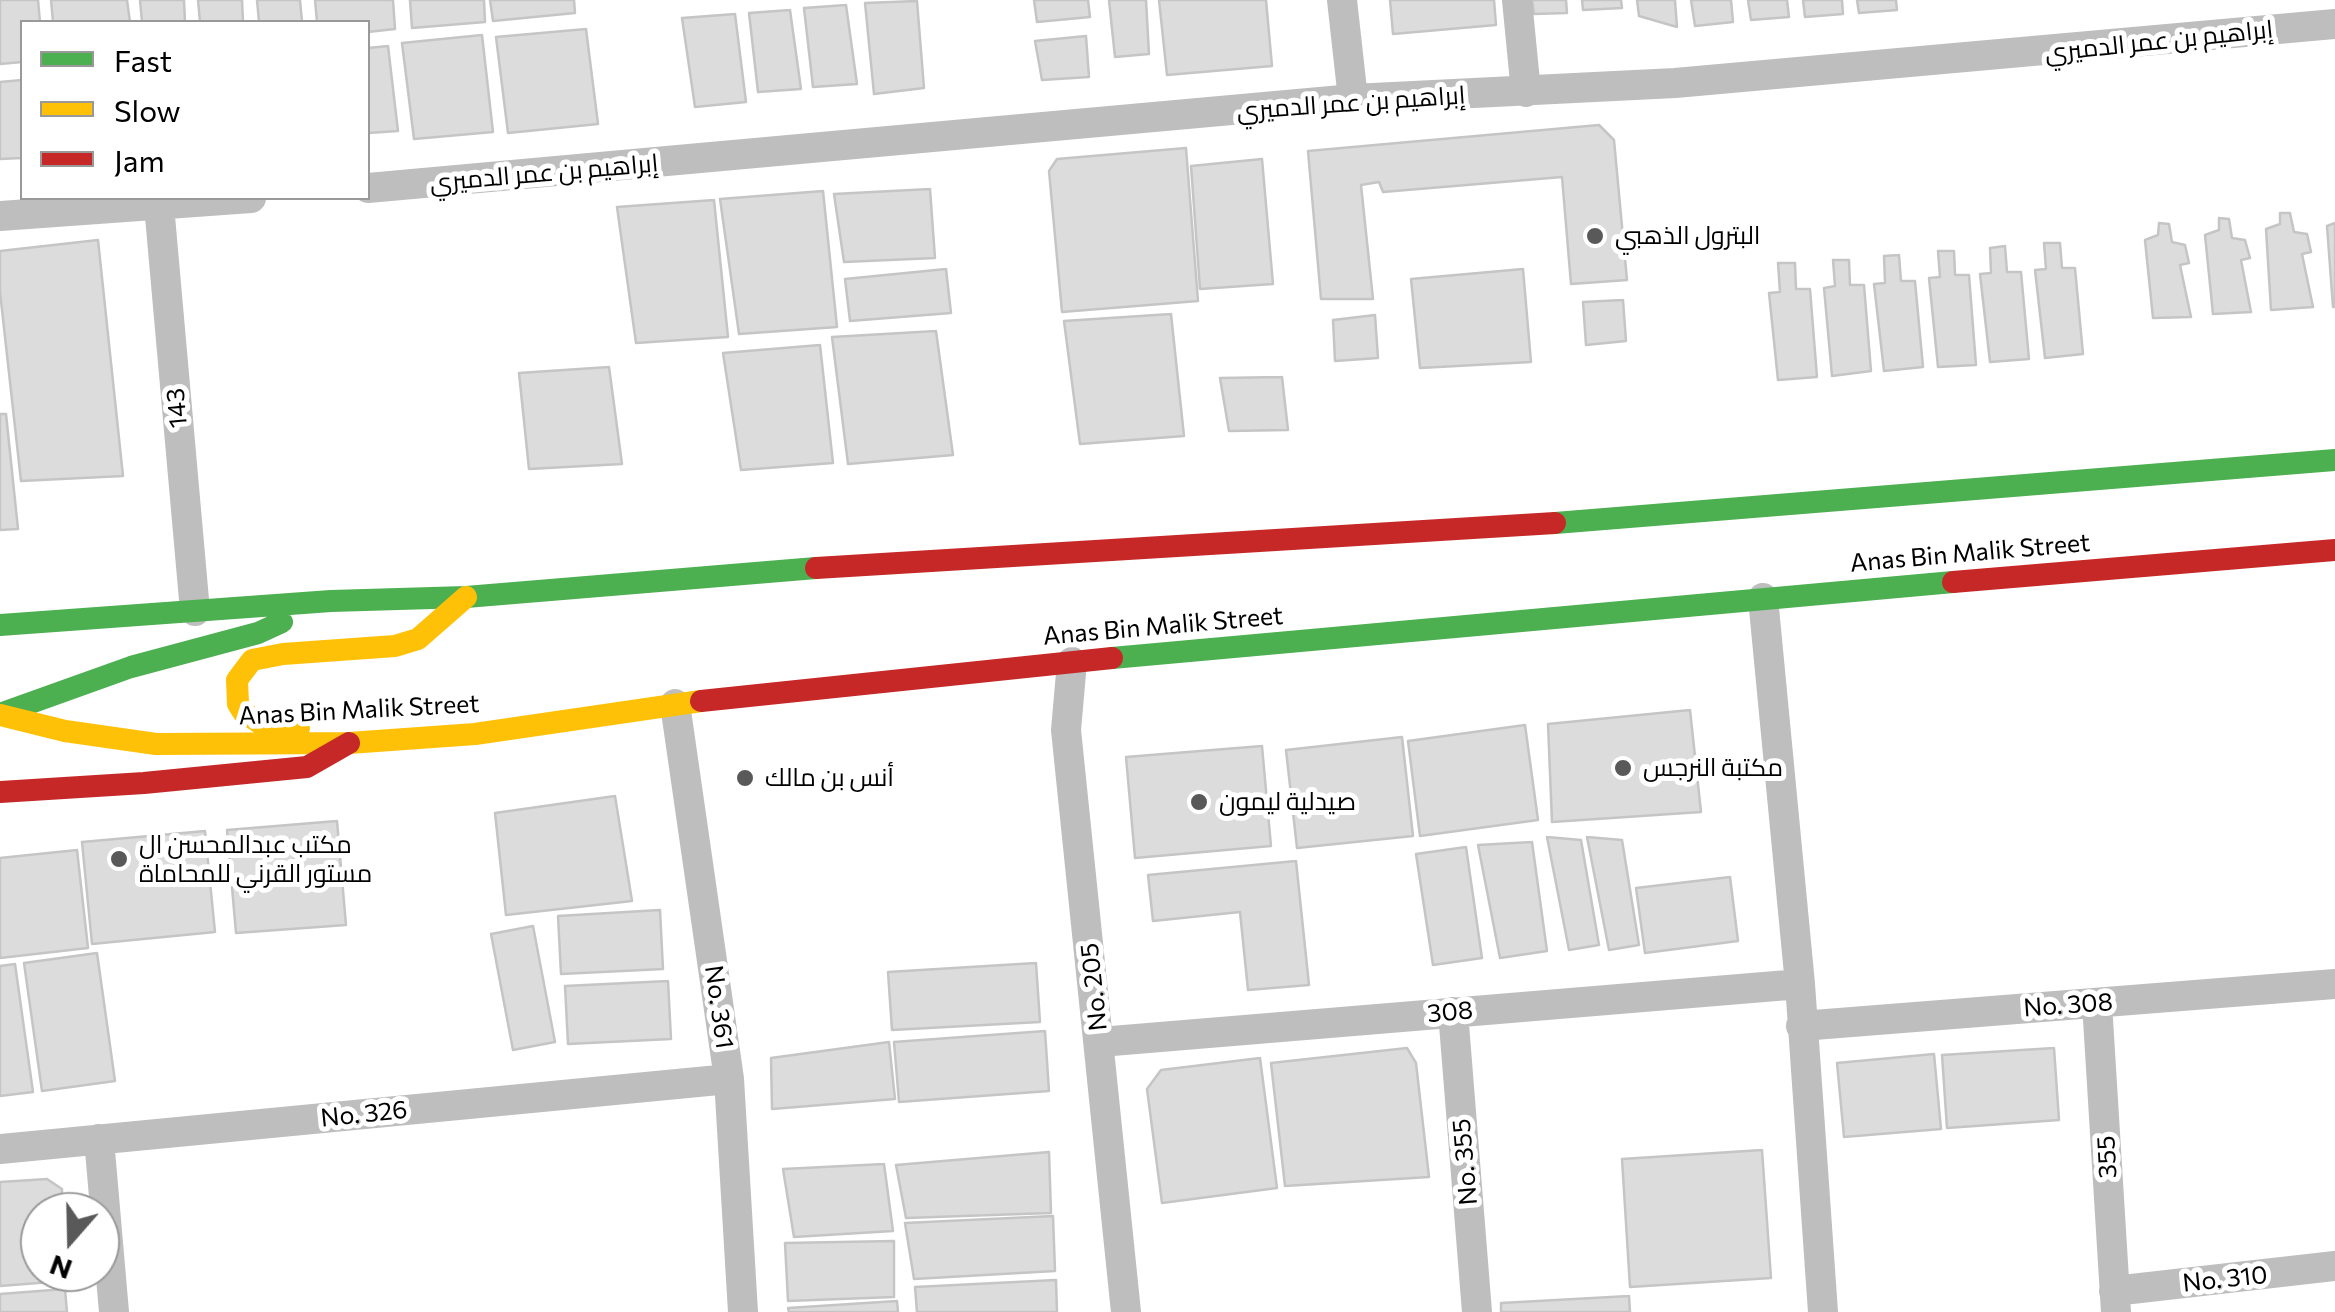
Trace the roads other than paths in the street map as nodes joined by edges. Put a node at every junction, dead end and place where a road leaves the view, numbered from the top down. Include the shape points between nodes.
1 (1342, 0) edge
2 (1518, 0) edge
3 (2335, 24) edge
4 (1526, 92) junction
5 (1353, 100) junction
6 (370, 188) edge
7 (225, 200) edge
8 (159, 205) junction
9 (0, 216) edge
10 (2335, 460) edge
11 (2335, 550) edge
12 (466, 597) junction
13 (1763, 598) junction
14 (331, 601) junction
15 (195, 610) junction
16 (0, 625) edge
17 (1072, 662) junction
18 (675, 704) junction
19 (0, 714) edge
20 (357, 742) junction
21 (0, 792) edge
22 (1800, 984) junction
23 (2335, 984) edge
24 (2097, 1002) junction
25 (1452, 1012) junction
26 (1802, 1026) junction
27 (1100, 1042) junction
28 (729, 1079) junction
29 (99, 1140) junction
30 (0, 1148) edge
31 (2335, 1266) edge
32 (2115, 1301) edge
33 (114, 1312) edge
34 (743, 1312) edge
35 (1126, 1312) edge
36 (1476, 1312) edge
37 (1823, 1312) edge

1 - 5 street
2 - 4 street
3 - 4 street, إبراهيم بن عمر الدميري
4 - 5 street, إبراهيم بن عمر الدميري
5 - 6 street, إبراهيم بن عمر الدميري
7 - 8 street
8 - 9 street
8 - 15 street, 143
10 - 12 main road via 1693,514 747,572
11 - 13 main road, Anas Bin Malik Street
12 - 14 main road
12 - 20 main road via 418,639 266,656 252,660 237,680 238,704 258,723 323,728
13 - 17 main road, Anas Bin Malik Street
13 - 22 street
14 - 15 main road
14 - 19 main road via 258,633 130,666
15 - 16 main road
17 - 18 main road, Anas Bin Malik Street
17 - 27 street, No. 205 via 1066,730
18 - 20 main road, Anas Bin Malik Street via 475,734
18 - 28 street, No. 361
19 - 20 main road, Anas Bin Malik Street via 156,744
20 - 21 main road via 307,768
22 - 25 street, 308
22 - 26 street
23 - 24 street, No. 308
24 - 26 street, No. 308
24 - 32 street, 355
25 - 27 street, 308
25 - 36 street, No. 355
26 - 37 street
27 - 35 street, No. 205
28 - 29 street, No. 326
28 - 34 street, No. 361
29 - 30 street, No. 326
29 - 33 street
31 - 32 street, No. 310

